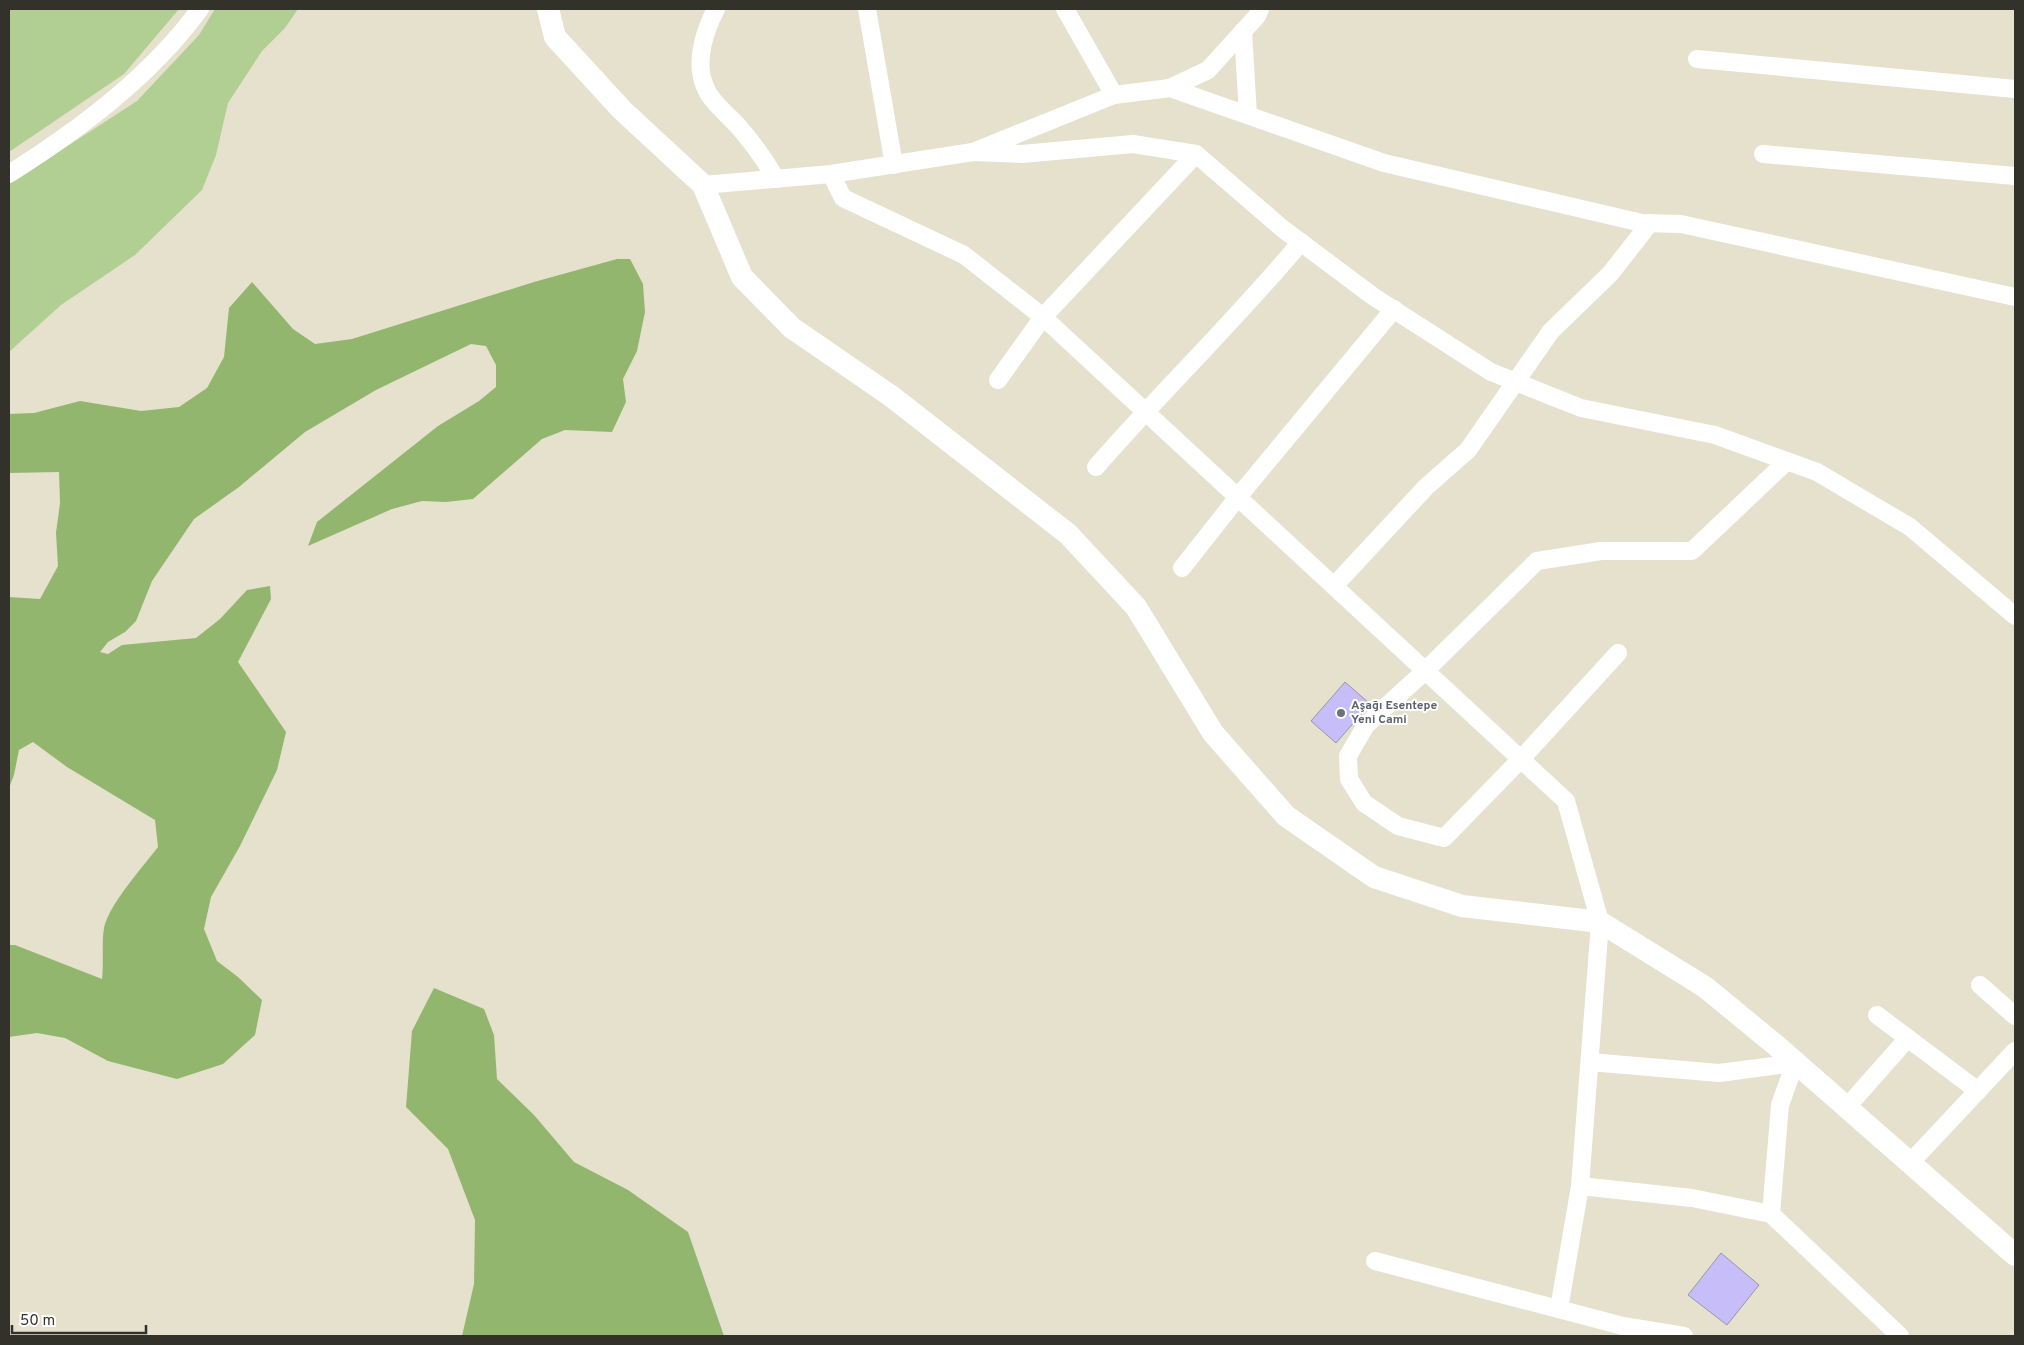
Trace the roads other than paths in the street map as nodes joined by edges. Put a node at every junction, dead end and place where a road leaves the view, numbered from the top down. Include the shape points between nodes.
1 (200, 9) edge
2 (548, 9) edge
3 (716, 9) edge
4 (867, 9) edge
5 (1065, 9) edge
6 (1256, 11) edge
7 (1243, 32) junction
8 (1697, 59) dead end
9 (1170, 88) junction
10 (2015, 89) edge
11 (1114, 95) junction
12 (1248, 115) junction
13 (973, 152) junction
14 (1196, 154) junction
15 (1763, 154) dead end
16 (894, 165) junction
17 (9, 174) edge
18 (831, 174) junction
19 (2015, 176) edge
20 (776, 179) junction
21 (703, 185) junction
22 (1650, 223) junction
23 (1301, 242) junction
24 (2015, 297) edge
25 (1394, 309) junction
26 (1043, 317) junction
27 (998, 380) dead end
28 (1515, 381) junction
29 (1145, 411) junction
30 (1787, 462) junction
31 (1096, 467) dead end
32 (1238, 497) junction
33 (1182, 568) dead end
34 (1334, 586) junction
35 (2015, 616) edge
36 (1618, 653) dead end
37 (1425, 671) junction
38 (1521, 759) junction
39 (1600, 922) junction
40 (1980, 985) dead end
41 (1877, 1015) dead end
42 (2015, 1016) edge
43 (1908, 1038) junction
44 (2015, 1051) edge
45 (1590, 1062) junction
46 (1795, 1064) junction
47 (1978, 1091) junction
48 (1846, 1108) junction
49 (1910, 1163) junction
50 (1580, 1186) junction
51 (1771, 1214) junction
52 (2015, 1255) edge
53 (1375, 1261) dead end
54 (1559, 1309) junction
55 (1684, 1336) edge
56 (1900, 1336) edge

1 - 17 street via 124,92
2 - 21 main road via 556,36 622,110
3 - 20 street via 703,42 701,68 704,84 717,104 762,154
4 - 16 street
5 - 11 street
6 - 7 street
7 - 9 street via 1208,70
7 - 12 street
8 - 10 street
9 - 11 street
9 - 12 street
11 - 13 street
12 - 22 street via 1384,163
13 - 14 street via 1022,154 1133,144
13 - 16 street
14 - 23 street
14 - 26 street
15 - 19 street
16 - 18 street
18 - 20 street
18 - 26 street via 843,198 964,255
20 - 21 street
21 - 39 main road via 742,277 792,328 891,396 1068,534 1136,607 1212,733 1286,816 1374,877 1462,906
22 - 24 street via 1681,224
22 - 28 street via 1610,274 1551,330
23 - 25 street
23 - 29 street via 1260,292
25 - 28 street via 1491,372
25 - 32 street
26 - 27 street
26 - 29 street
28 - 30 street via 1581,408 1714,435
28 - 34 street via 1468,450 1426,487
29 - 31 street
29 - 32 street
30 - 35 street via 1817,472 1910,527
30 - 37 street via 1692,551 1601,551 1537,561
32 - 33 street
32 - 34 street
34 - 37 street
36 - 38 street
37 - 38 street
37 - 38 street via 1366,725 1348,756 1349,779 1364,803 1398,826 1444,838
38 - 39 street via 1566,801
39 - 45 street
39 - 46 main road via 1705,987
40 - 42 street
41 - 43 street
43 - 47 street
43 - 48 street
44 - 47 street
45 - 46 street via 1719,1073
45 - 50 street
46 - 48 main road
46 - 51 street via 1780,1105
47 - 49 street
48 - 49 main road
49 - 52 main road
50 - 51 street via 1692,1198
50 - 54 street
51 - 56 street
53 - 54 street
54 - 55 street via 1623,1326

